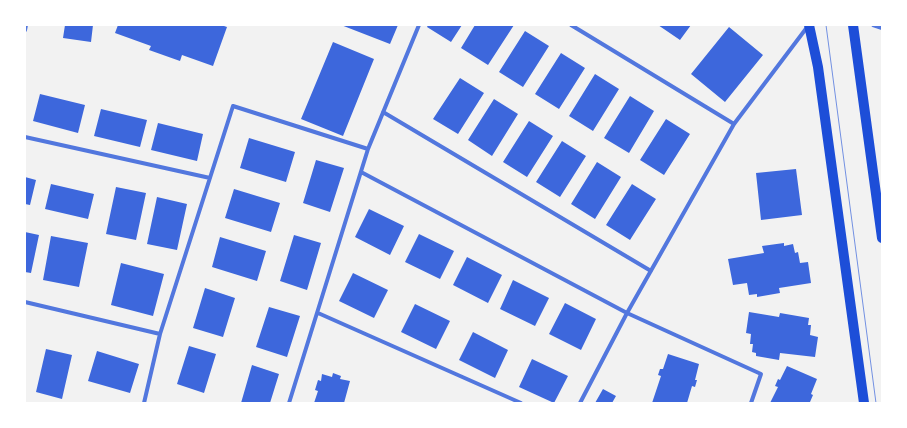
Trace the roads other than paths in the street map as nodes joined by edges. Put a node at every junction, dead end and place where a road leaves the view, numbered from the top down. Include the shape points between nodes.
1 (26, 25) edge
2 (419, 25) edge
3 (571, 25) edge
4 (809, 25) edge
5 (853, 25) edge
6 (873, 25) edge
7 (882, 28) edge
8 (25, 30) edge
9 (383, 112) junction
10 (734, 124) junction
11 (25, 138) edge
12 (368, 149) junction
13 (360, 172) junction
14 (210, 178) junction
15 (882, 238) edge
16 (651, 271) junction
17 (25, 302) edge
18 (318, 313) junction
19 (627, 313) junction
20 (160, 334) junction
21 (144, 403) edge
22 (289, 403) edge
23 (522, 403) edge
24 (580, 403) edge
25 (751, 403) edge
26 (864, 403) edge

1 - 8 street
2 - 9 street
3 - 10 street
4 - 10 street
4 - 26 main road via 818,67
5 - 15 main road
6 - 7 street
9 - 12 street
9 - 16 street
10 - 16 street
11 - 14 street
12 - 13 street
12 - 14 street via 233,106
13 - 18 street
13 - 19 street
14 - 20 street
16 - 19 street
17 - 20 street
18 - 22 street
18 - 23 street
19 - 24 street
19 - 25 street via 761,374
20 - 21 street

